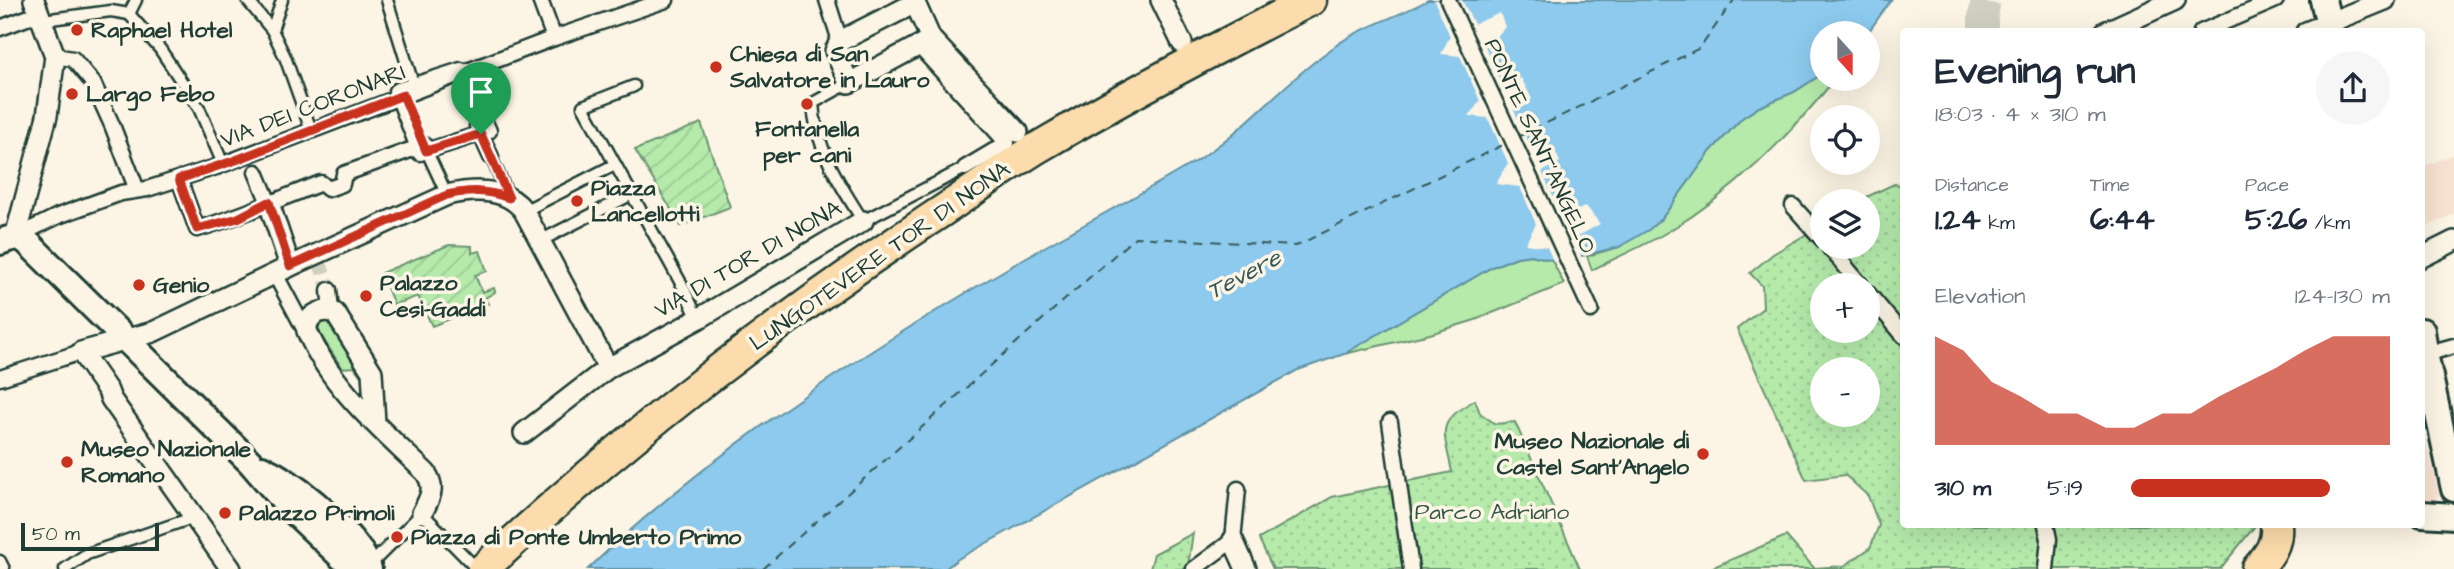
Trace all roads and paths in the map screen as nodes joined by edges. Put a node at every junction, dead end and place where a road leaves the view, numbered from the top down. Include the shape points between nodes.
1 (136, 0) edge
2 (247, 0) edge
3 (282, 0) edge
4 (387, 0) edge
5 (540, 0) edge
6 (666, 0) edge
7 (827, 0) edge
8 (1161, 0) edge
9 (1311, 0) edge
10 (1448, 0) edge
11 (2175, 0) edge
12 (2276, 0) edge
13 (2385, 0) edge
14 (919, 2) edge
15 (631, 5) edge
16 (39, 11) edge
17 (129, 14) junction
18 (2327, 18) edge
19 (0, 28) edge
20 (2114, 28) edge
21 (2211, 28) edge
22 (2311, 28) edge
23 (272, 30) junction
24 (554, 38) junction
25 (840, 41) junction
26 (1182, 43) dead end
27 (931, 46) junction
28 (55, 56) junction
29 (459, 75) junction
30 (849, 83) junction
31 (634, 86) dead end
32 (407, 92) junction
33 (311, 130) junction
34 (481, 134) junction
35 (1012, 138) joint
36 (424, 149) junction
37 (491, 157) joint
38 (612, 161) junction
39 (252, 162) junction
40 (223, 164) junction
41 (965, 167) joint
42 (179, 179) junction
43 (137, 190) junction
44 (447, 195) junction
45 (634, 197) junction
46 (269, 202) junction
47 (517, 205) junction
48 (1793, 206) dead end
49 (863, 221) junction
50 (1810, 225) edge
51 (7, 240) edge
52 (2454, 241) edge
53 (541, 243) junction
54 (2425, 256) edge
55 (1839, 259) edge
56 (283, 270) junction
57 (1851, 273) edge
58 (329, 290) tunnel mouth
59 (1880, 307) edge
60 (1591, 310) dead end
61 (331, 311) junction
62 (698, 319) junction
63 (1900, 331) edge
64 (310, 338) junction
65 (127, 340) junction
66 (2454, 346) edge
67 (81, 352) junction
68 (2425, 366) edge
69 (608, 368) junction
70 (2425, 371) edge
71 (0, 378) edge
72 (1390, 422) dead end
73 (375, 423) junction
74 (524, 433) dead end
75 (1238, 489) dead end
76 (2453, 489) edge
77 (425, 508) junction
78 (2425, 514) edge
79 (2454, 516) edge
80 (195, 517) junction
81 (2047, 528) edge
82 (2276, 528) edge
83 (1233, 540) junction
84 (0, 561) edge
85 (363, 565) edge
86 (482, 568) edge
87 (4, 569) edge
88 (65, 569) edge
89 (231, 569) edge
90 (1194, 569) edge
91 (1246, 569) edge
92 (1410, 569) edge
93 (2046, 569) edge
94 (2257, 569) edge

1 - 17 lane
2 - 23 lane
3 - 23 lane
4 - 32 lane
5 - 24 street
6 - 15 street
7 - 25 street
8 - 26 street
9 - 86 main road, LUNGOTEVERE TOR DI NONA via 1192,60 1034,150 880,252 681,398
10 - 60 street, PONTE SANT'ANGELO
11 - 20 street
12 - 21 street
13 - 18 street
14 - 25 street
14 - 27 street
15 - 24 street
16 - 17 lane
16 - 19 street
16 - 28 street
17 - 40 lane via 160,49 199,108
18 - 22 street
23 - 33 lane
24 - 29 street
25 - 30 street via 835,51
27 - 30 street
27 - 35 street
28 - 43 street via 73,59 93,83
28 - 51 street via 47,116 31,179
29 - 32 street, VIA DEI CORONARI via 461,70
29 - 34 street via 489,131
30 - 49 lane via 813,103 814,120 832,171
31 - 38 lane via 583,106
32 - 33 street, VIA DEI CORONARI
32 - 36 street
33 - 39 street, VIA DEI CORONARI
34 - 36 street
34 - 37 street
35 - 41 street, VIA DI TOR DI NONA
36 - 44 lane
36 - 46 street via 345,174 342,184 328,189 321,183
37 - 47 lane
38 - 45 lane
38 - 47 lane
39 - 40 street, VIA DEI CORONARI
39 - 46 street
40 - 42 street, VIA DEI CORONARI
41 - 49 lane, VIA DI TOR DI NONA
42 - 43 street, VIA DEI CORONARI
42 - 46 street via 197,229 238,218
43 - 51 street, VIA DEI CORONARI via 58,216
44 - 47 street via 484,191
44 - 56 street
45 - 53 lane
45 - 62 lane
46 - 56 street
47 - 53 street
48 - 50 street
49 - 62 street, VIA DI TOR DI NONA
51 - 65 street via 22,238 33,247
52 - 54 street
53 - 69 street
55 - 57 street
56 - 64 street via 294,313
56 - 65 street
58 - 61 street
59 - 63 street
61 - 64 street via 317,313 308,321
61 - 73 street via 372,372
62 - 69 street, VIA DI TOR DI NONA
64 - 73 street via 344,390
65 - 67 street
65 - 85 street via 250,462 289,508
66 - 68 street via 2436,351
67 - 71 street
67 - 80 street
69 - 74 street, VIA DI TOR DI NONA
70 - 76 street
72 - 92 street
73 - 77 street via 429,477 432,489
75 - 83 street
77 - 85 lane
77 - 86 lane
78 - 79 street
80 - 88 lane via 87,554
80 - 89 street
81 - 93 street
82 - 94 main road via 2276,543
83 - 90 street
83 - 91 street
84 - 87 lane

